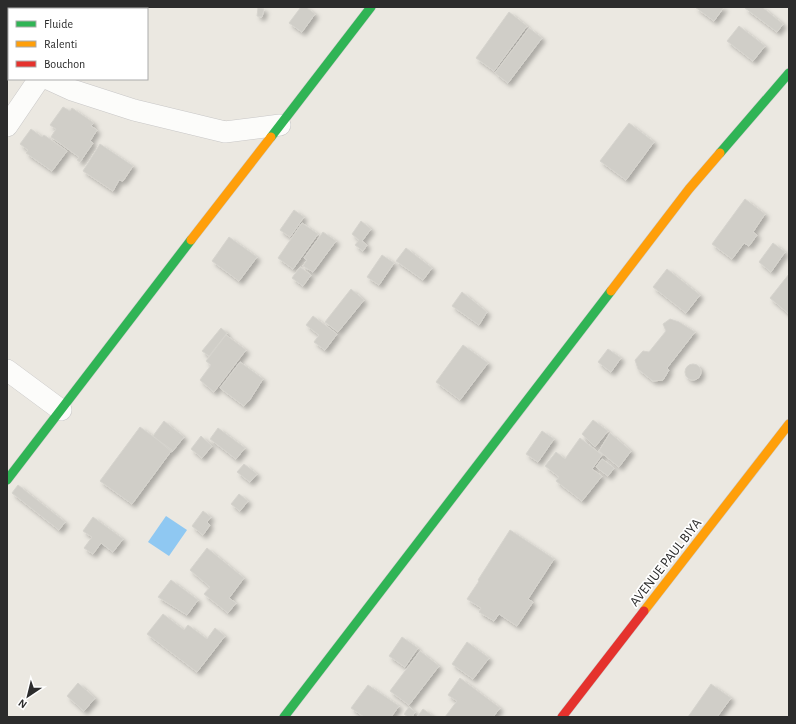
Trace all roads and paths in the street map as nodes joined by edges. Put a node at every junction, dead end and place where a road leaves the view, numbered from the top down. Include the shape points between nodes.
1 (371, 7) edge
2 (789, 73) edge
3 (38, 80) edge
4 (50, 80) edge
5 (280, 125) junction
6 (7, 126) edge
7 (7, 370) edge
8 (61, 410) junction
9 (789, 424) edge
10 (7, 480) edge
11 (284, 717) edge
12 (562, 717) edge

1 - 5 street
2 - 11 street via 689,189
3 - 6 street
4 - 5 street via 72,90 134,110 224,132
5 - 8 street
7 - 8 street
8 - 10 street
9 - 12 street, AVENUE PAUL BIYA

